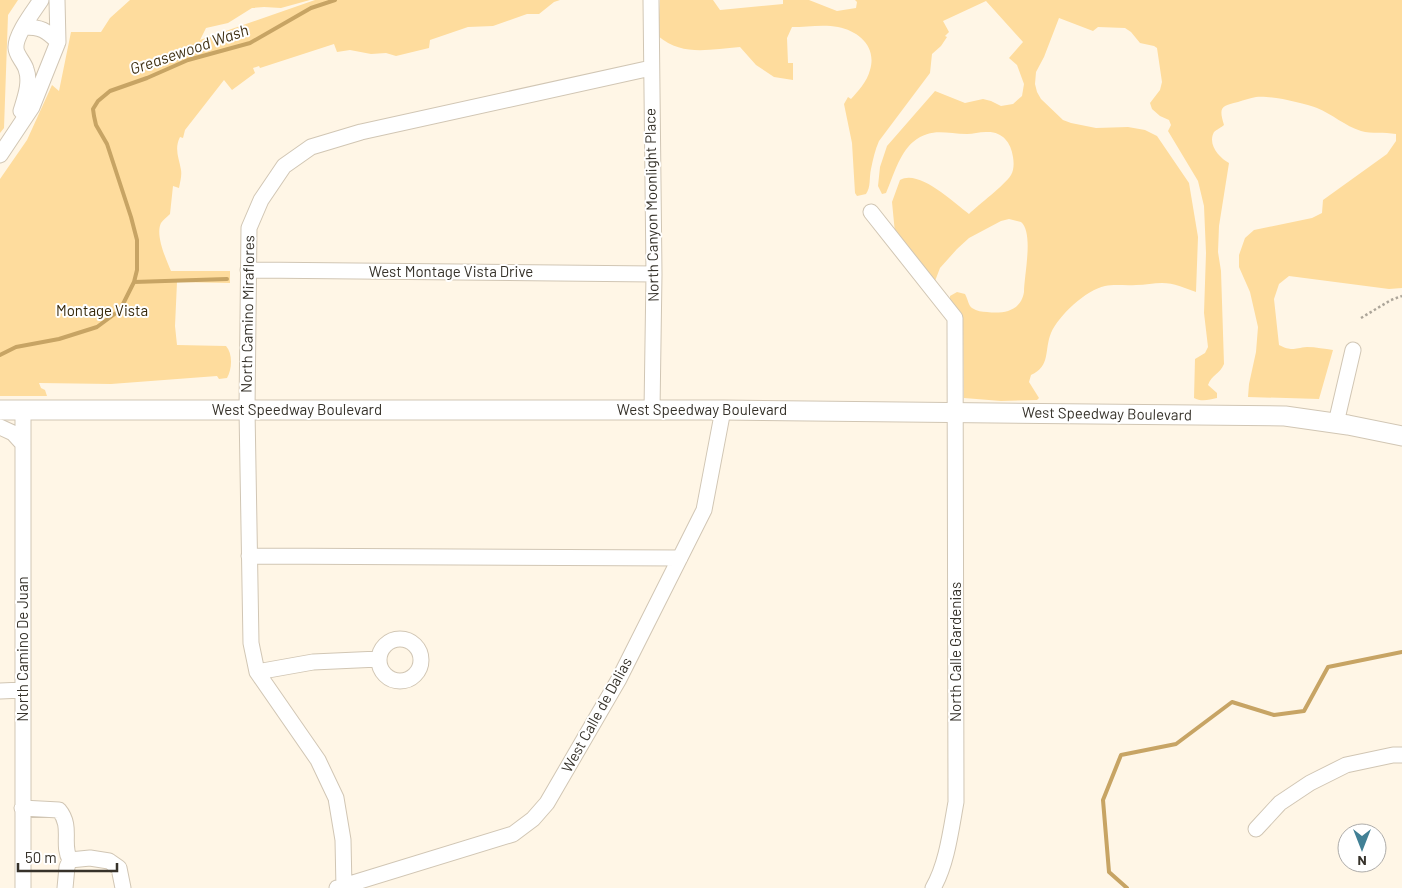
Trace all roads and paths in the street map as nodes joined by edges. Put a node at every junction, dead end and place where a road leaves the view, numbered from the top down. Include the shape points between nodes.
1 (40, 0) edge
2 (57, 0) edge
3 (651, 0) edge
4 (24, 28) junction
5 (58, 42) junction
6 (651, 68) junction
7 (13, 135) junction
8 (0, 155) edge
9 (871, 212) dead end
10 (248, 270) junction
11 (654, 274) junction
12 (1402, 296) edge
13 (1360, 318) dead end
14 (1353, 350) dead end
15 (23, 409) junction
16 (0, 410) edge
17 (246, 410) junction
18 (652, 410) junction
19 (723, 410) junction
20 (956, 412) junction
21 (1336, 423) junction
22 (0, 427) edge
23 (1402, 436) edge
24 (23, 444) junction
25 (249, 556) junction
26 (680, 558) junction
27 (379, 659) dead end
28 (257, 672) junction
29 (23, 690) junction
30 (0, 691) edge
31 (1402, 755) edge
32 (22, 808) junction
33 (1256, 830) dead end
34 (70, 860) junction
35 (23, 888) edge
36 (65, 888) edge
37 (123, 888) edge
38 (342, 888) edge
39 (933, 888) edge

1 - 4 street
2 - 5 street
3 - 6 street, North Canyon Moonlight Place
4 - 5 street via 46,30
4 - 7 street via 16,49 27,70 26,94
5 - 7 street via 32,107
6 - 10 street, North Camino Miraflores via 360,132 311,147 284,166 261,200 249,228
6 - 11 street, North Canyon Moonlight Place
7 - 8 street
9 - 20 street, North Calle Gardenias via 956,318
10 - 11 street, West Montage Vista Drive
10 - 17 street, North Camino Miraflores
11 - 18 street, North Canyon Moonlight Place
12 - 13 path
14 - 21 street
15 - 16 main road, West Speedway Boulevard
15 - 17 main road, West Speedway Boulevard
15 - 24 street, North Camino De Juan
17 - 18 main road, West Speedway Boulevard
17 - 25 street, North Camino Miraflores
18 - 19 main road, West Speedway Boulevard
19 - 20 main road, West Speedway Boulevard
19 - 26 street, West Calle de Dalias via 704,510
20 - 21 main road, West Speedway Boulevard via 1284,416
20 - 39 street, North Calle Gardenias via 956,802 948,843
21 - 23 main road, West Speedway Boulevard
22 - 24 street via 13,433
24 - 29 street, North Camino De Juan
25 - 26 street
25 - 28 street, North Camino Miraflores via 251,643
26 - 38 street, West Calle de Dalias via 619,679 547,803 533,820 513,834
27 - 28 street via 313,662
28 - 38 street, North Camino Miraflores via 318,760 336,798 344,840
29 - 30 street
29 - 32 street, North Camino De Juan
31 - 33 street via 1346,765 1280,803
32 - 34 street via 59,810 65,817
32 - 35 street, North Camino De Juan
34 - 36 street
34 - 37 street via 90,858 109,861 119,868

